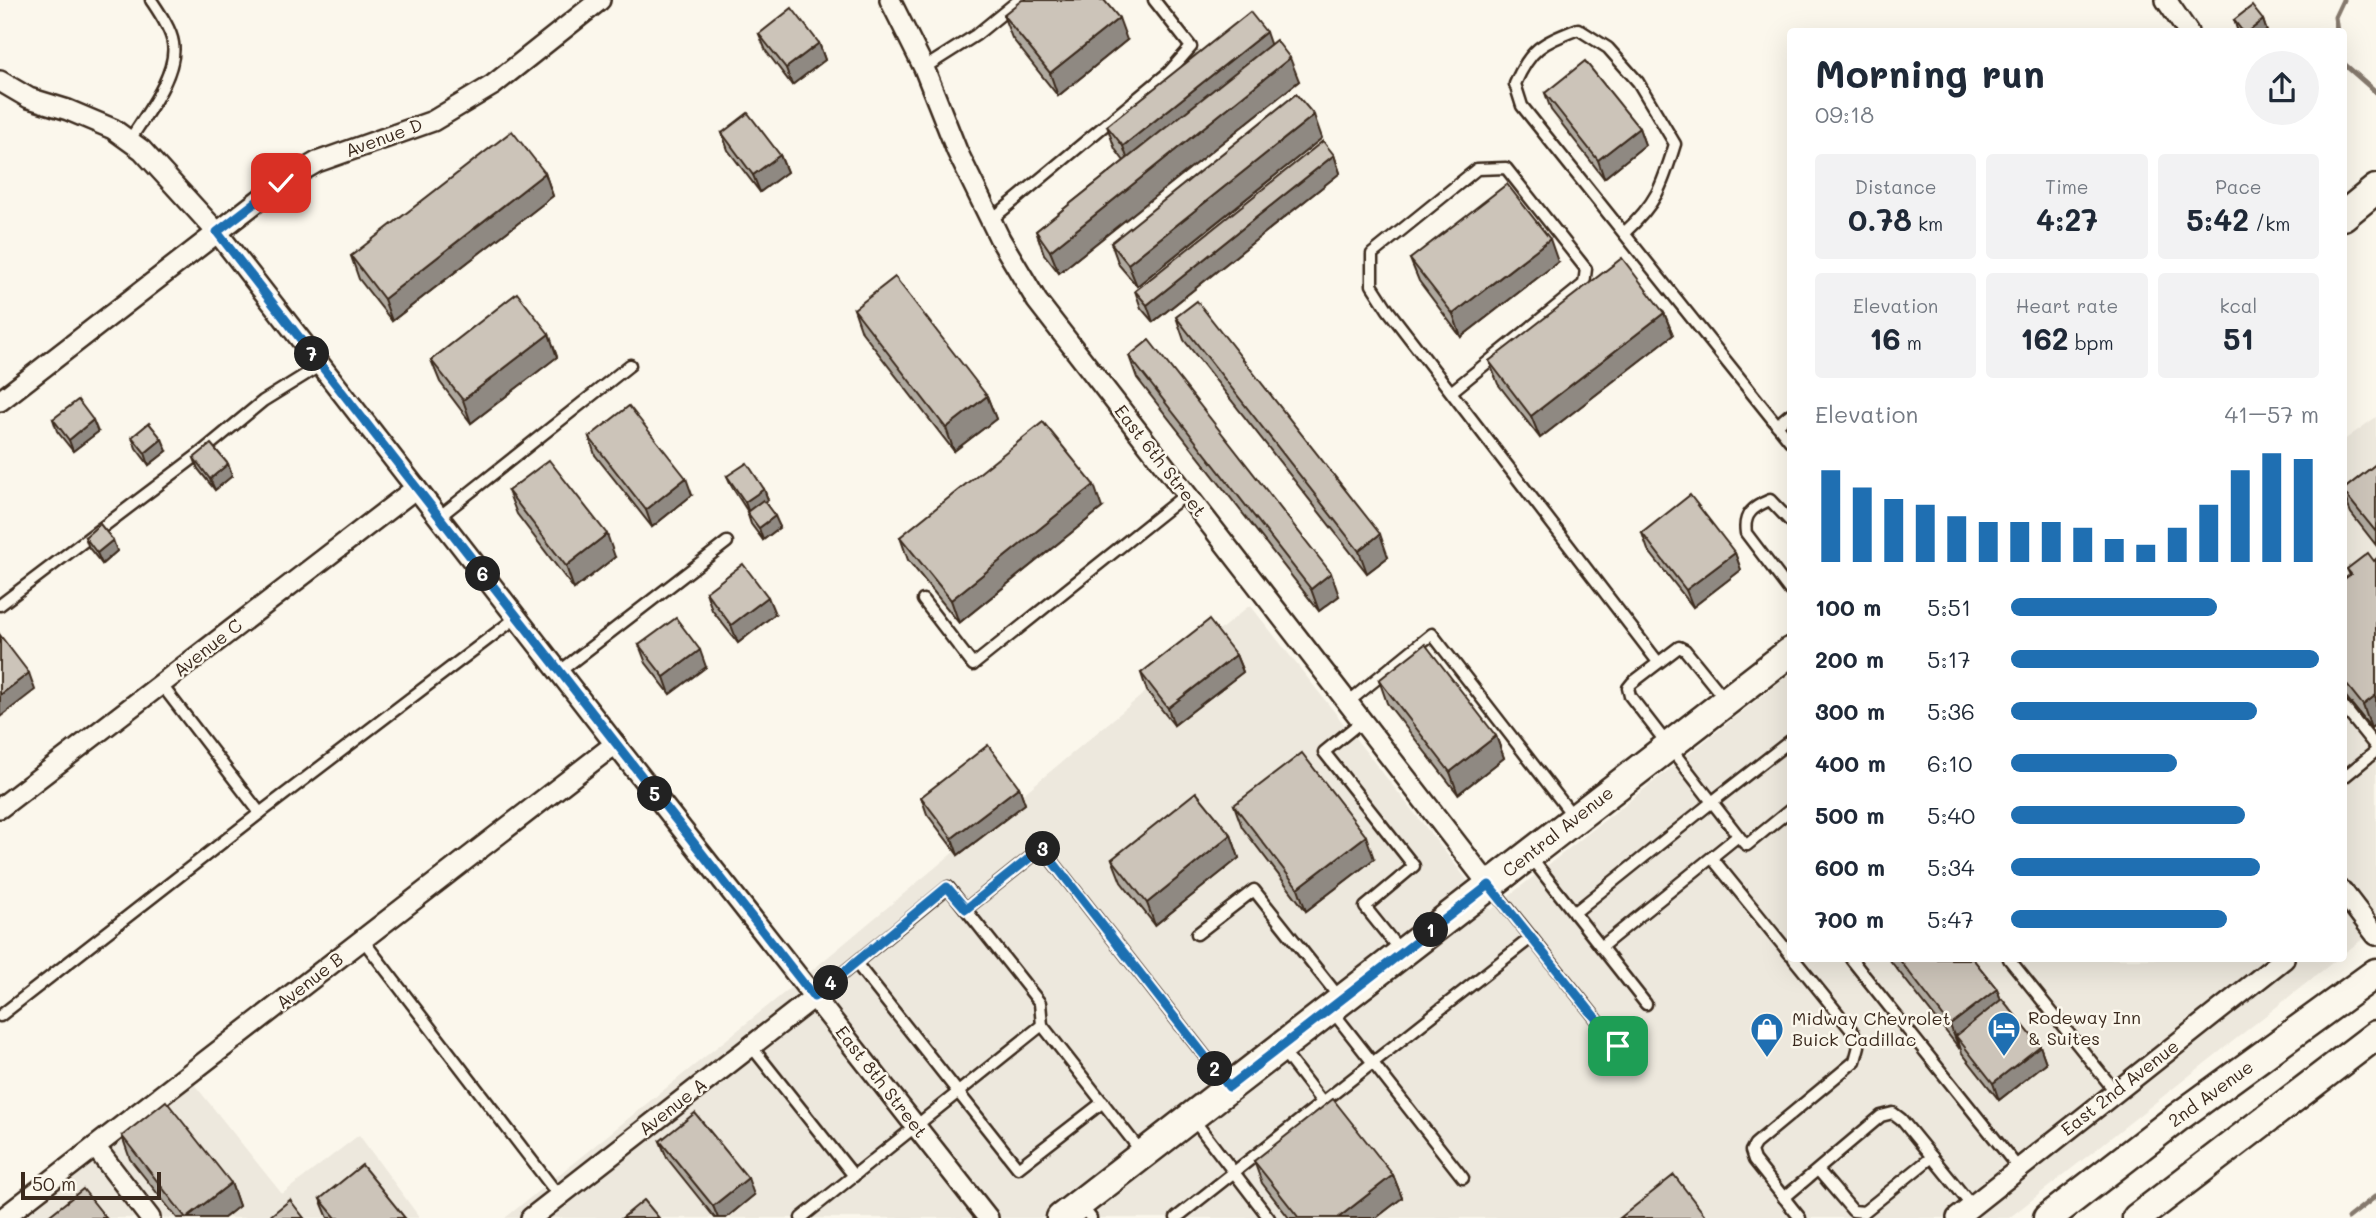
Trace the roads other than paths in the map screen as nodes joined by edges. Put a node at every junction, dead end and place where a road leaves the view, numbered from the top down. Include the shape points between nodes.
1 (151, 0) edge
2 (600, 0) edge
3 (890, 0) edge
4 (1019, 0) edge
5 (1154, 0) edge
6 (2166, 0) edge
7 (2185, 28) edge
8 (924, 68) junction
9 (0, 81) edge
10 (129, 141) junction
11 (2376, 190) edge
12 (2347, 213) edge
13 (990, 220) junction
14 (217, 232) junction
15 (1624, 233) junction
16 (321, 365) junction
17 (630, 365) dead end
18 (1451, 391) junction
19 (0, 401) edge
20 (1787, 417) edge
21 (1777, 425) junction
22 (1787, 437) edge
23 (416, 488) junction
24 (1185, 495) junction
25 (439, 517) junction
26 (1787, 518) edge
27 (727, 542) dead end
28 (1787, 587) edge
29 (923, 600) dead end
30 (0, 605) edge
31 (517, 617) junction
32 (1787, 654) edge
33 (1658, 662) junction
34 (559, 672) junction
35 (161, 684) junction
36 (1727, 701) junction
37 (1347, 703) junction
38 (2347, 711) edge
39 (1362, 721) junction
40 (1787, 743) edge
41 (615, 744) junction
42 (1669, 747) junction
43 (2376, 749) edge
44 (2347, 774) edge
45 (1712, 802) junction
46 (0, 808) edge
47 (1787, 812) edge
48 (260, 813) junction
49 (1575, 819) junction
50 (1738, 836) junction
51 (1528, 855) junction
52 (1712, 858) junction
53 (1489, 885) junction
54 (2347, 903) edge
55 (966, 909) junction
56 (1574, 913) junction
57 (1197, 934) dead end
58 (2376, 935) edge
59 (1532, 936) junction
60 (363, 940) junction
61 (1601, 947) junction
62 (1787, 950) edge
63 (1402, 953) junction
64 (1796, 962) edge
65 (1853, 962) edge
66 (2011, 962) edge
67 (2280, 962) edge
68 (856, 963) junction
69 (2376, 973) edge
70 (814, 997) junction
71 (1336, 1004) junction
72 (1646, 1004) dead end
73 (0, 1016) edge
74 (1042, 1024) junction
75 (2376, 1035) edge
76 (751, 1046) junction
77 (1618, 1046) dead end
78 (1280, 1048) junction
79 (1373, 1063) junction
80 (1229, 1087) junction
81 (2115, 1091) junction
82 (957, 1092) junction
83 (1103, 1102) junction
84 (1322, 1102) junction
85 (1191, 1117) junction
86 (916, 1125) junction
87 (96, 1148) junction
88 (1143, 1154) junction
89 (1932, 1157) junction
90 (2019, 1169) junction
91 (1818, 1170) junction
92 (1234, 1172) junction
93 (853, 1176) junction
94 (1463, 1178) dead end
95 (559, 1196) junction
96 (1784, 1198) junction
97 (1965, 1212) edge
98 (1078, 1213) edge
99 (3, 1218) edge
100 (150, 1218) edge
101 (531, 1218) edge
102 (801, 1218) edge
103 (988, 1218) edge
104 (1176, 1218) edge
105 (1269, 1218) edge
106 (1800, 1218) edge
107 (2048, 1218) edge
108 (2137, 1218) edge

1 - 10 lane via 173,44 170,72
2 - 14 street, Avenue D via 493,85 433,121 317,162
3 - 8 street, East 6th Street
4 - 8 lane
5 - 13 lane via 1191,47 1169,72
6 - 7 street
8 - 13 street, East 6th Street
9 - 10 street, East 8th Street via 29,98 113,129
10 - 14 street, East 8th Street
11 - 12 street
13 - 24 street, East 6th Street via 1037,301
14 - 16 street, East 8th Street
14 - 19 street, Avenue D
15 - 15 lane via 1522,106 1515,83 1524,63 1545,42 1578,29 1608,48 1638,82 1675,144 1661,188
15 - 21 lane
16 - 23 street, East 8th Street
16 - 30 lane via 263,401
17 - 25 lane
18 - 18 lane via 1372,285 1372,254 1477,169 1506,168 1586,269 1584,284
18 - 33 lane
20 - 21 lane
21 - 22 lane
23 - 25 street, East 8th Street
23 - 35 street, Avenue C
24 - 29 lane via 974,665
24 - 37 street, East 6th Street
25 - 31 street, East 8th Street
26 - 28 lane via 1770,500 1748,513 1744,524
27 - 34 lane
31 - 34 street, East 8th Street
31 - 48 lane
32 - 36 street, Central Avenue
33 - 36 lane via 1679,647 1685,650
33 - 42 lane via 1628,688
34 - 41 street, East 8th Street
35 - 46 street, Avenue C
35 - 48 lane
36 - 42 street, Central Avenue
37 - 39 street, East 6th Street
37 - 49 lane via 1432,634
38 - 43 lane
39 - 53 street, East 6th Street
39 - 63 lane via 1324,752 1414,866 1365,906
40 - 45 lane
41 - 60 street, Avenue B
41 - 70 street, East 8th Street
42 - 45 lane
42 - 49 street, Central Avenue
43 - 44 lane
45 - 50 lane
45 - 56 lane
47 - 50 lane via 1747,845
48 - 73 lane
49 - 51 street, Central Avenue
50 - 52 lane
51 - 53 street, Central Avenue
51 - 56 lane
52 - 61 lane
52 - 62 lane
53 - 59 lane
53 - 63 street, Central Avenue
54 - 58 street
55 - 68 lane via 947,887
55 - 74 lane via 1040,1003
55 - 80 lane via 1042,848
56 - 61 lane
57 - 71 lane via 1254,890
59 - 77 lane
59 - 79 lane
60 - 87 street, Avenue B
60 - 95 lane
61 - 72 lane
63 - 71 street, Central Avenue
64 - 96 lane via 1853,1032 1859,1046 1855,1061 1751,1151
65 - 90 lane
66 - 81 lane
67 - 81 street, East 2nd Avenue
68 - 70 lane
68 - 82 lane
69 - 107 street, 2nd Avenue
70 - 76 street, Avenue A
70 - 86 street, East 8th Street
71 - 78 street, Central Avenue
71 - 79 lane
74 - 82 lane
74 - 83 lane
75 - 108 street
76 - 93 lane
76 - 95 street, Avenue A
78 - 80 street, Central Avenue
78 - 84 lane
79 - 84 lane
79 - 94 lane
80 - 85 street, Central Avenue
81 - 90 street, East 2nd Avenue
82 - 83 lane via 1018,1168
82 - 86 lane
83 - 88 lane
84 - 92 lane
85 - 88 street, Central Avenue
85 - 92 lane
86 - 93 lane
86 - 103 street, East 8th Street
87 - 99 street, Avenue B
87 - 100 street
88 - 98 street, Central Avenue
89 - 91 lane via 1864,1212 1853,1211
89 - 91 lane via 1892,1112 1881,1116
89 - 97 lane
90 - 97 street, East 2nd Avenue
91 - 96 lane
92 - 104 lane
92 - 105 lane
93 - 102 lane
95 - 101 street, Avenue A
96 - 106 lane

